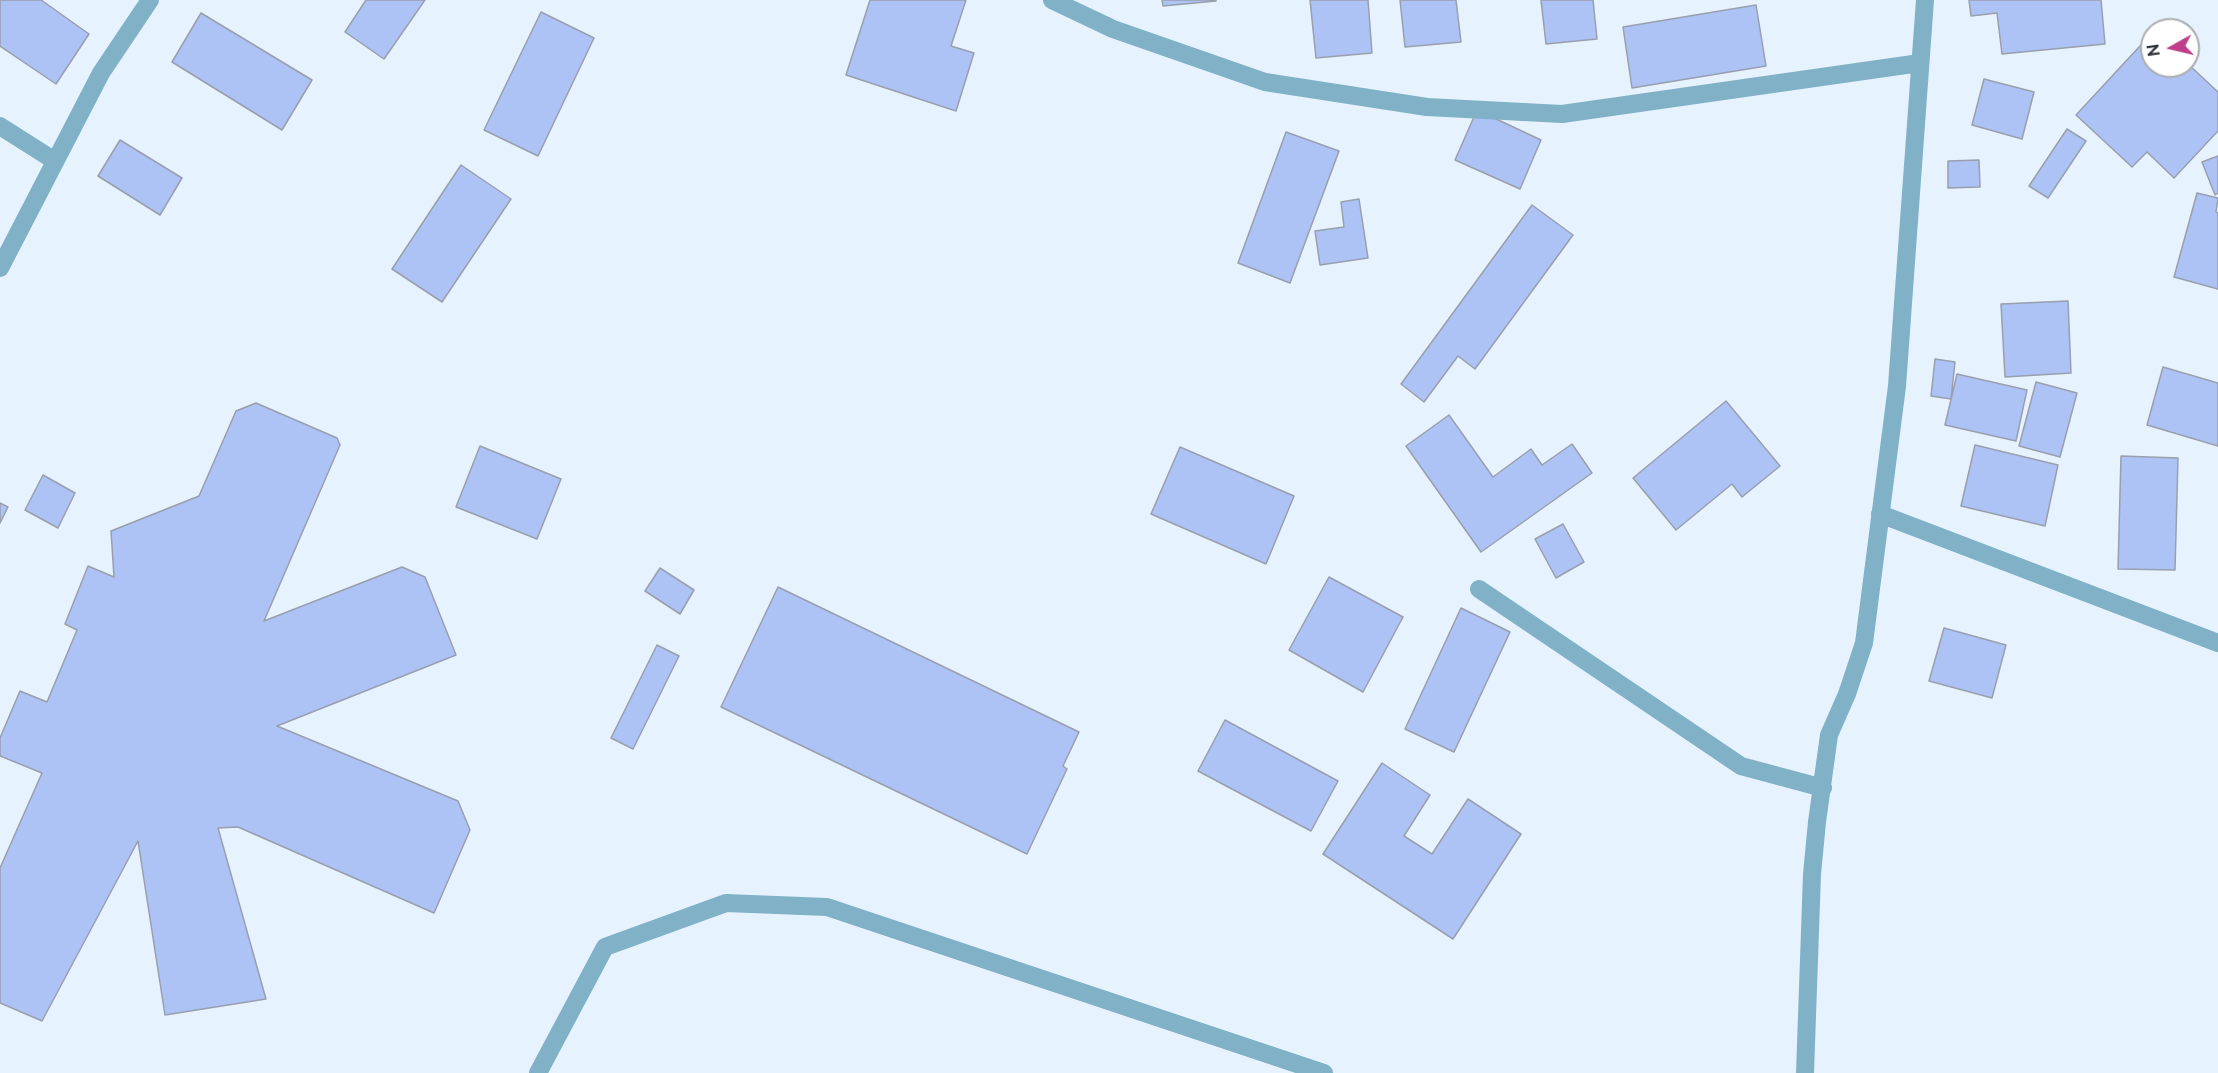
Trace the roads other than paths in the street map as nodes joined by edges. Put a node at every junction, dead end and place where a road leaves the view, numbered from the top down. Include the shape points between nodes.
1 (150, 0) edge
2 (1052, 0) edge
3 (1925, 0) edge
4 (1920, 63) junction
5 (0, 126) edge
6 (55, 161) junction
7 (0, 268) edge
8 (1880, 514) junction
9 (1479, 589) dead end
10 (2218, 643) edge
11 (1823, 788) junction
12 (538, 1073) edge
13 (1324, 1073) edge
14 (1805, 1073) edge

1 - 6 street via 100,73
2 - 4 street via 1113,29 1265,82 1427,107 1562,114
3 - 4 street
4 - 8 street via 1896,386
5 - 6 street
6 - 7 street
8 - 10 street
8 - 11 street via 1864,643 1829,735
9 - 11 street via 1741,766
11 - 14 street via 1812,874
12 - 13 street via 605,947 726,903 826,907

